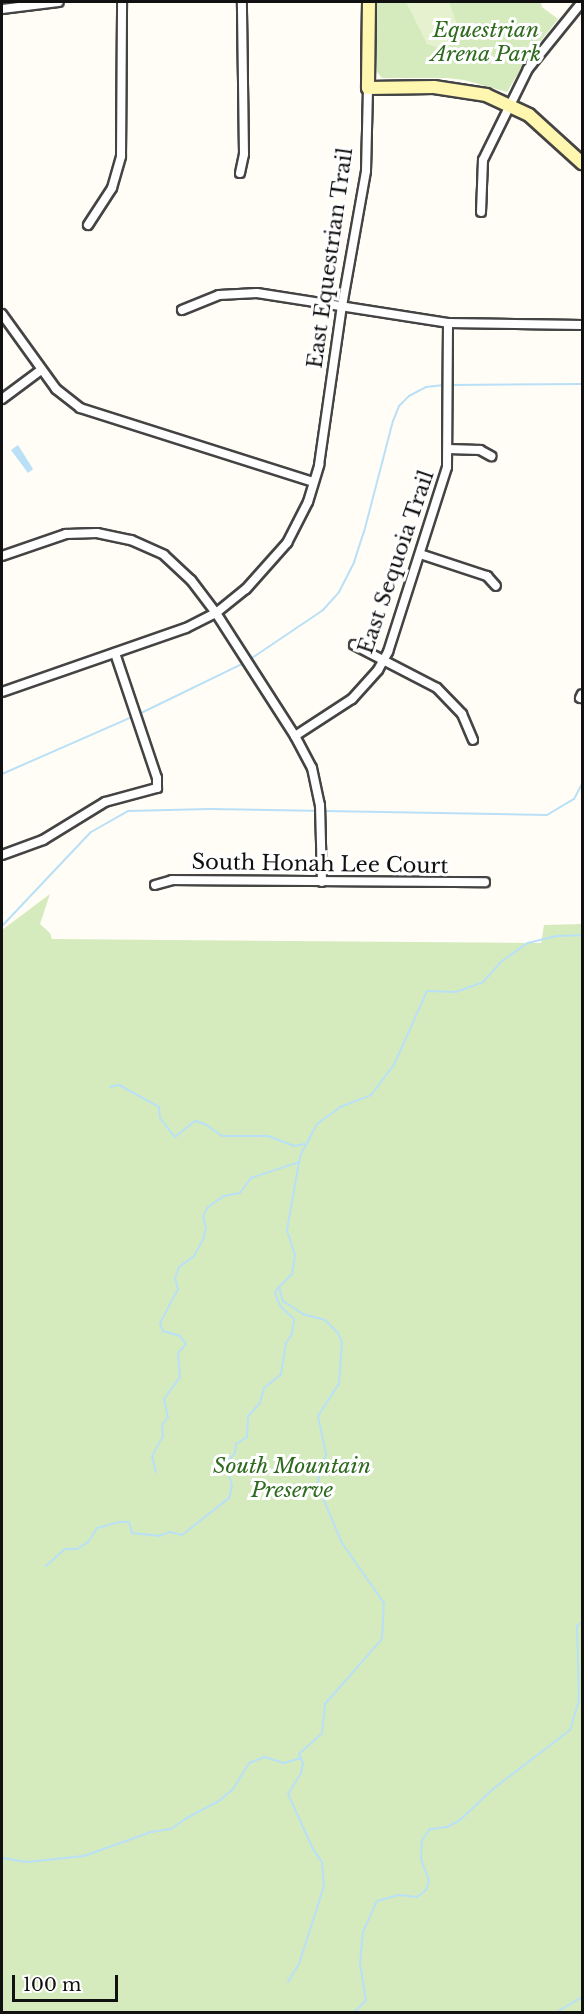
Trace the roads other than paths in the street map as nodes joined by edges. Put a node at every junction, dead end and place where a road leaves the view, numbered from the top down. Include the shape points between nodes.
1 (58, 2) edge
2 (122, 2) edge
3 (242, 2) edge
4 (369, 2) edge
5 (582, 2) edge
6 (2, 9) edge
7 (368, 88) junction
8 (510, 105) junction
9 (582, 163) edge
10 (240, 172) dead end
11 (481, 212) dead end
12 (88, 225) dead end
13 (342, 306) junction
14 (182, 310) dead end
15 (2, 314) edge
16 (448, 323) junction
17 (582, 325) edge
18 (41, 370) junction
19 (2, 399) edge
20 (448, 449) junction
21 (491, 456) dead end
22 (314, 482) junction
23 (420, 554) junction
24 (2, 556) edge
25 (496, 586) dead end
26 (216, 613) junction
27 (354, 645) dead end
28 (115, 653) junction
29 (383, 660) junction
30 (2, 692) edge
31 (295, 736) junction
32 (473, 740) dead end
33 (2, 855) edge
34 (322, 882) junction
35 (485, 882) dead end
36 (155, 885) dead end

1 - 6 street
2 - 12 street via 121,156 112,188
3 - 10 street via 244,154
4 - 7 street, East Equestrian Trail
5 - 8 street via 528,69
7 - 8 street via 453,88 486,94
7 - 13 street, East Equestrian Trail via 366,171
8 - 9 street via 546,128
8 - 11 street via 483,160
13 - 14 street via 257,293 219,296
13 - 16 street
13 - 22 street, East Equestrian Trail
15 - 18 street
16 - 17 street
16 - 20 street, East Sequoia Trail
18 - 19 street
18 - 22 street via 68,400 96,415
20 - 21 street via 480,450
20 - 23 street, East Sequoia Trail via 443,487
22 - 26 street, East Equestrian Trail via 287,543 246,589
23 - 25 street via 487,576
23 - 29 street, East Sequoia Trail
24 - 26 street via 66,534 97,533 131,540 164,555 191,580
26 - 28 street, East Equestrian Trail
26 - 31 street
27 - 29 street
28 - 30 street, East Equestrian Trail
28 - 33 street via 157,778 155,790 105,802 43,840
29 - 31 street, East Sequoia Trail via 352,699
29 - 32 street via 443,693 462,714
31 - 34 street via 312,768 320,805
34 - 35 street, South Honah Lee Court
34 - 36 street, South Honah Lee Court via 172,880

